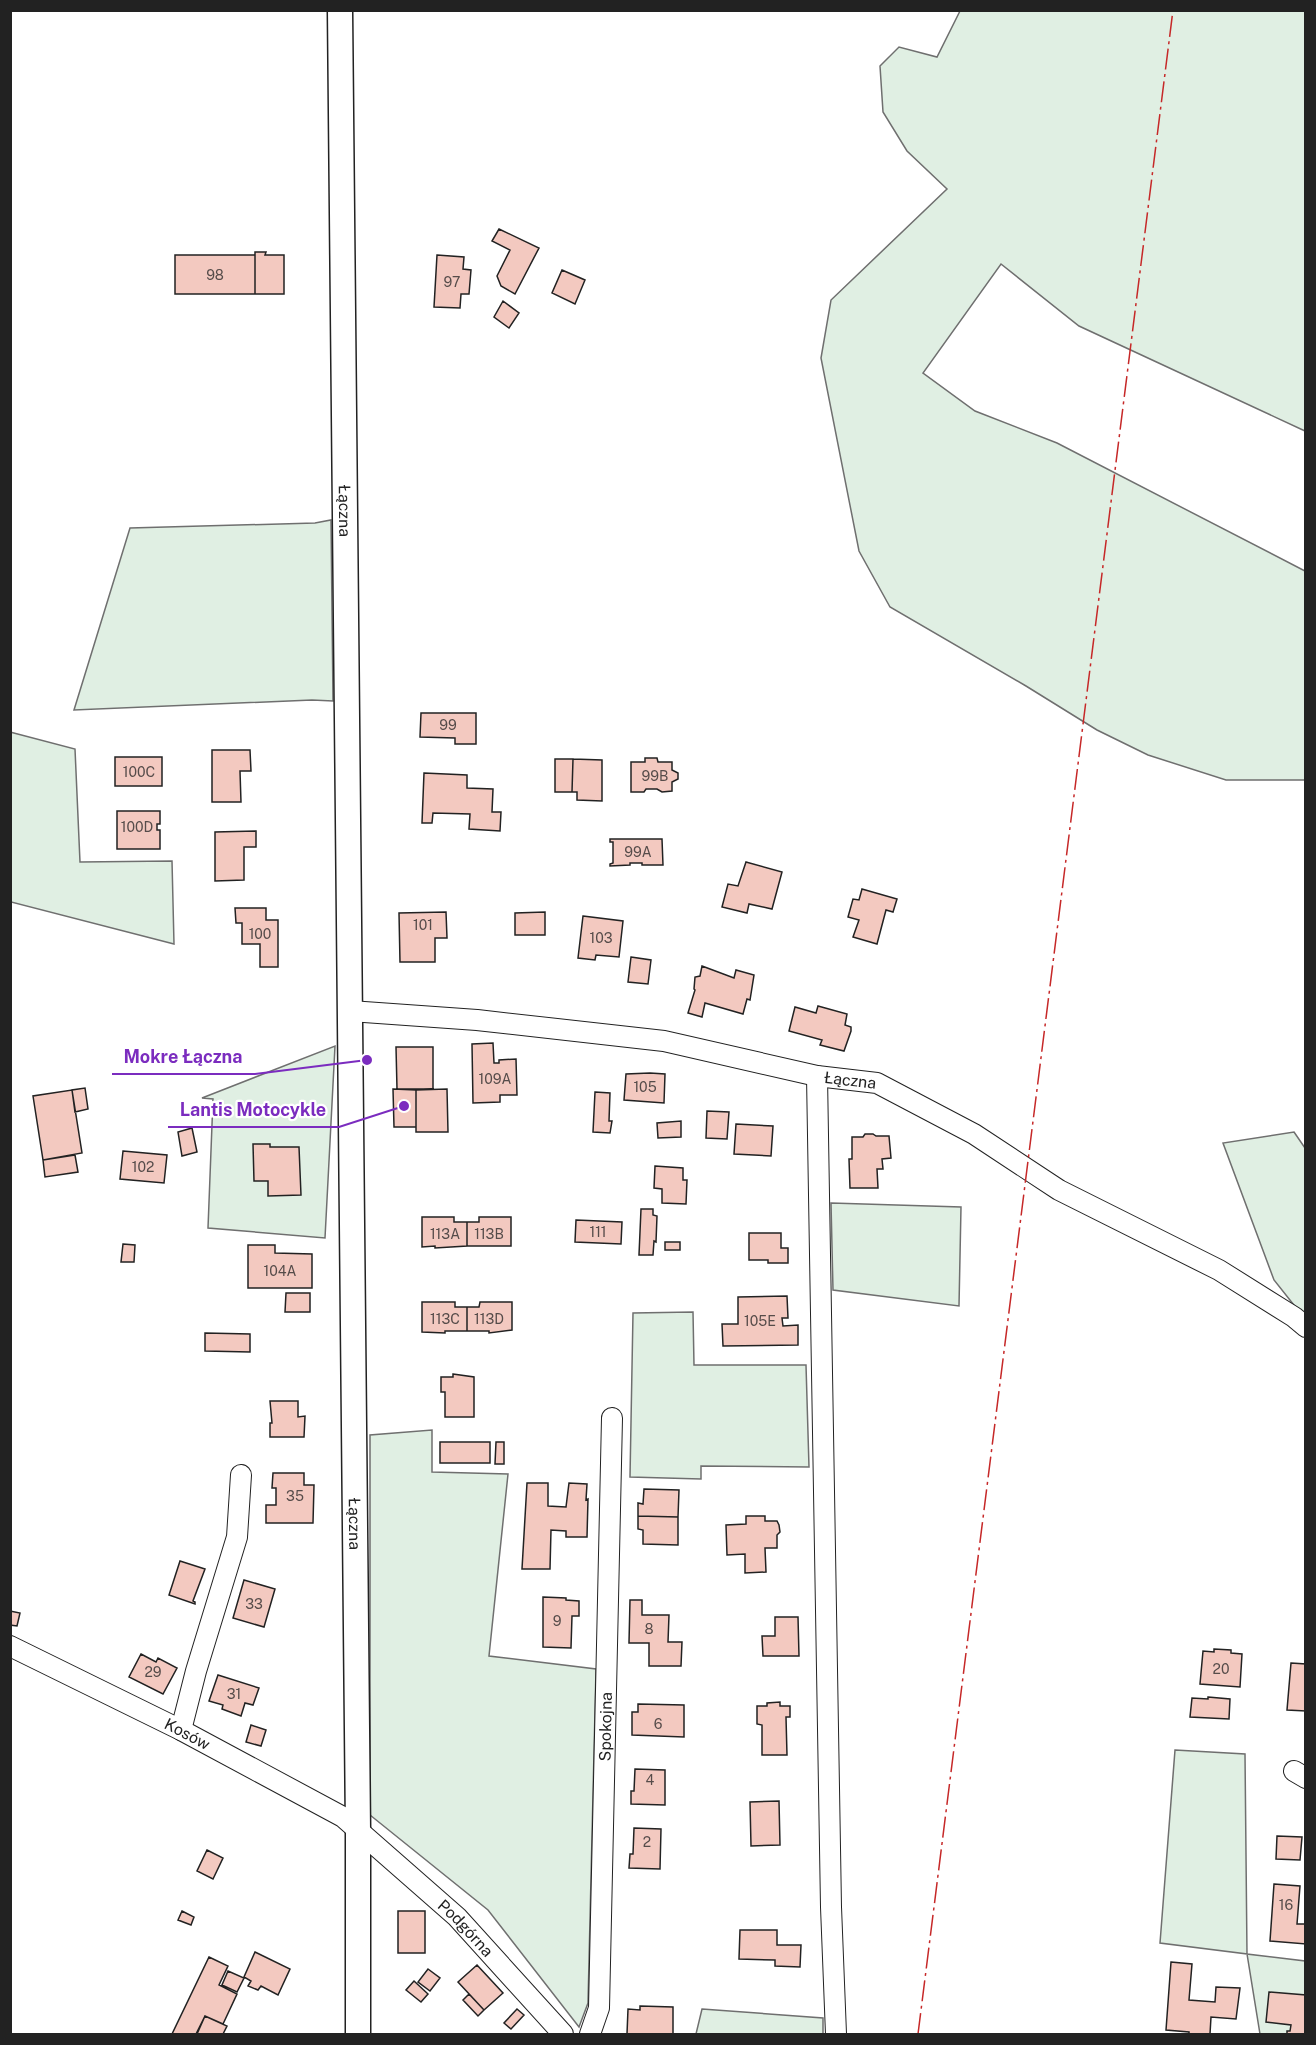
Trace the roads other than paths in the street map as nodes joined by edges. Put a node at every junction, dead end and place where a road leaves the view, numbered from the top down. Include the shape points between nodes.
1 (340, 10) edge
2 (350, 1011) junction
3 (816, 1076) junction
4 (1300, 1322) edge
5 (612, 1418) dead end
6 (241, 1475) dead end
7 (10, 1646) edge
8 (181, 1730) junction
9 (358, 1830) junction
10 (358, 2034) edge
11 (563, 2034) edge
12 (590, 2034) edge
13 (836, 2034) edge

1 - 2 street, Łączna
2 - 3 street, Łączna via 477,1020 664,1041
2 - 9 street, Łączna
3 - 4 street, Łączna via 877,1083 974,1134 1059,1190 1219,1270
3 - 13 street
5 - 12 street, Spokojna via 599,2008
6 - 8 street via 237,1537
7 - 8 street, Kosów
8 - 9 street, Kosów via 343,1817
9 - 10 street, Łączna
9 - 11 street, Podgórna via 457,1917

